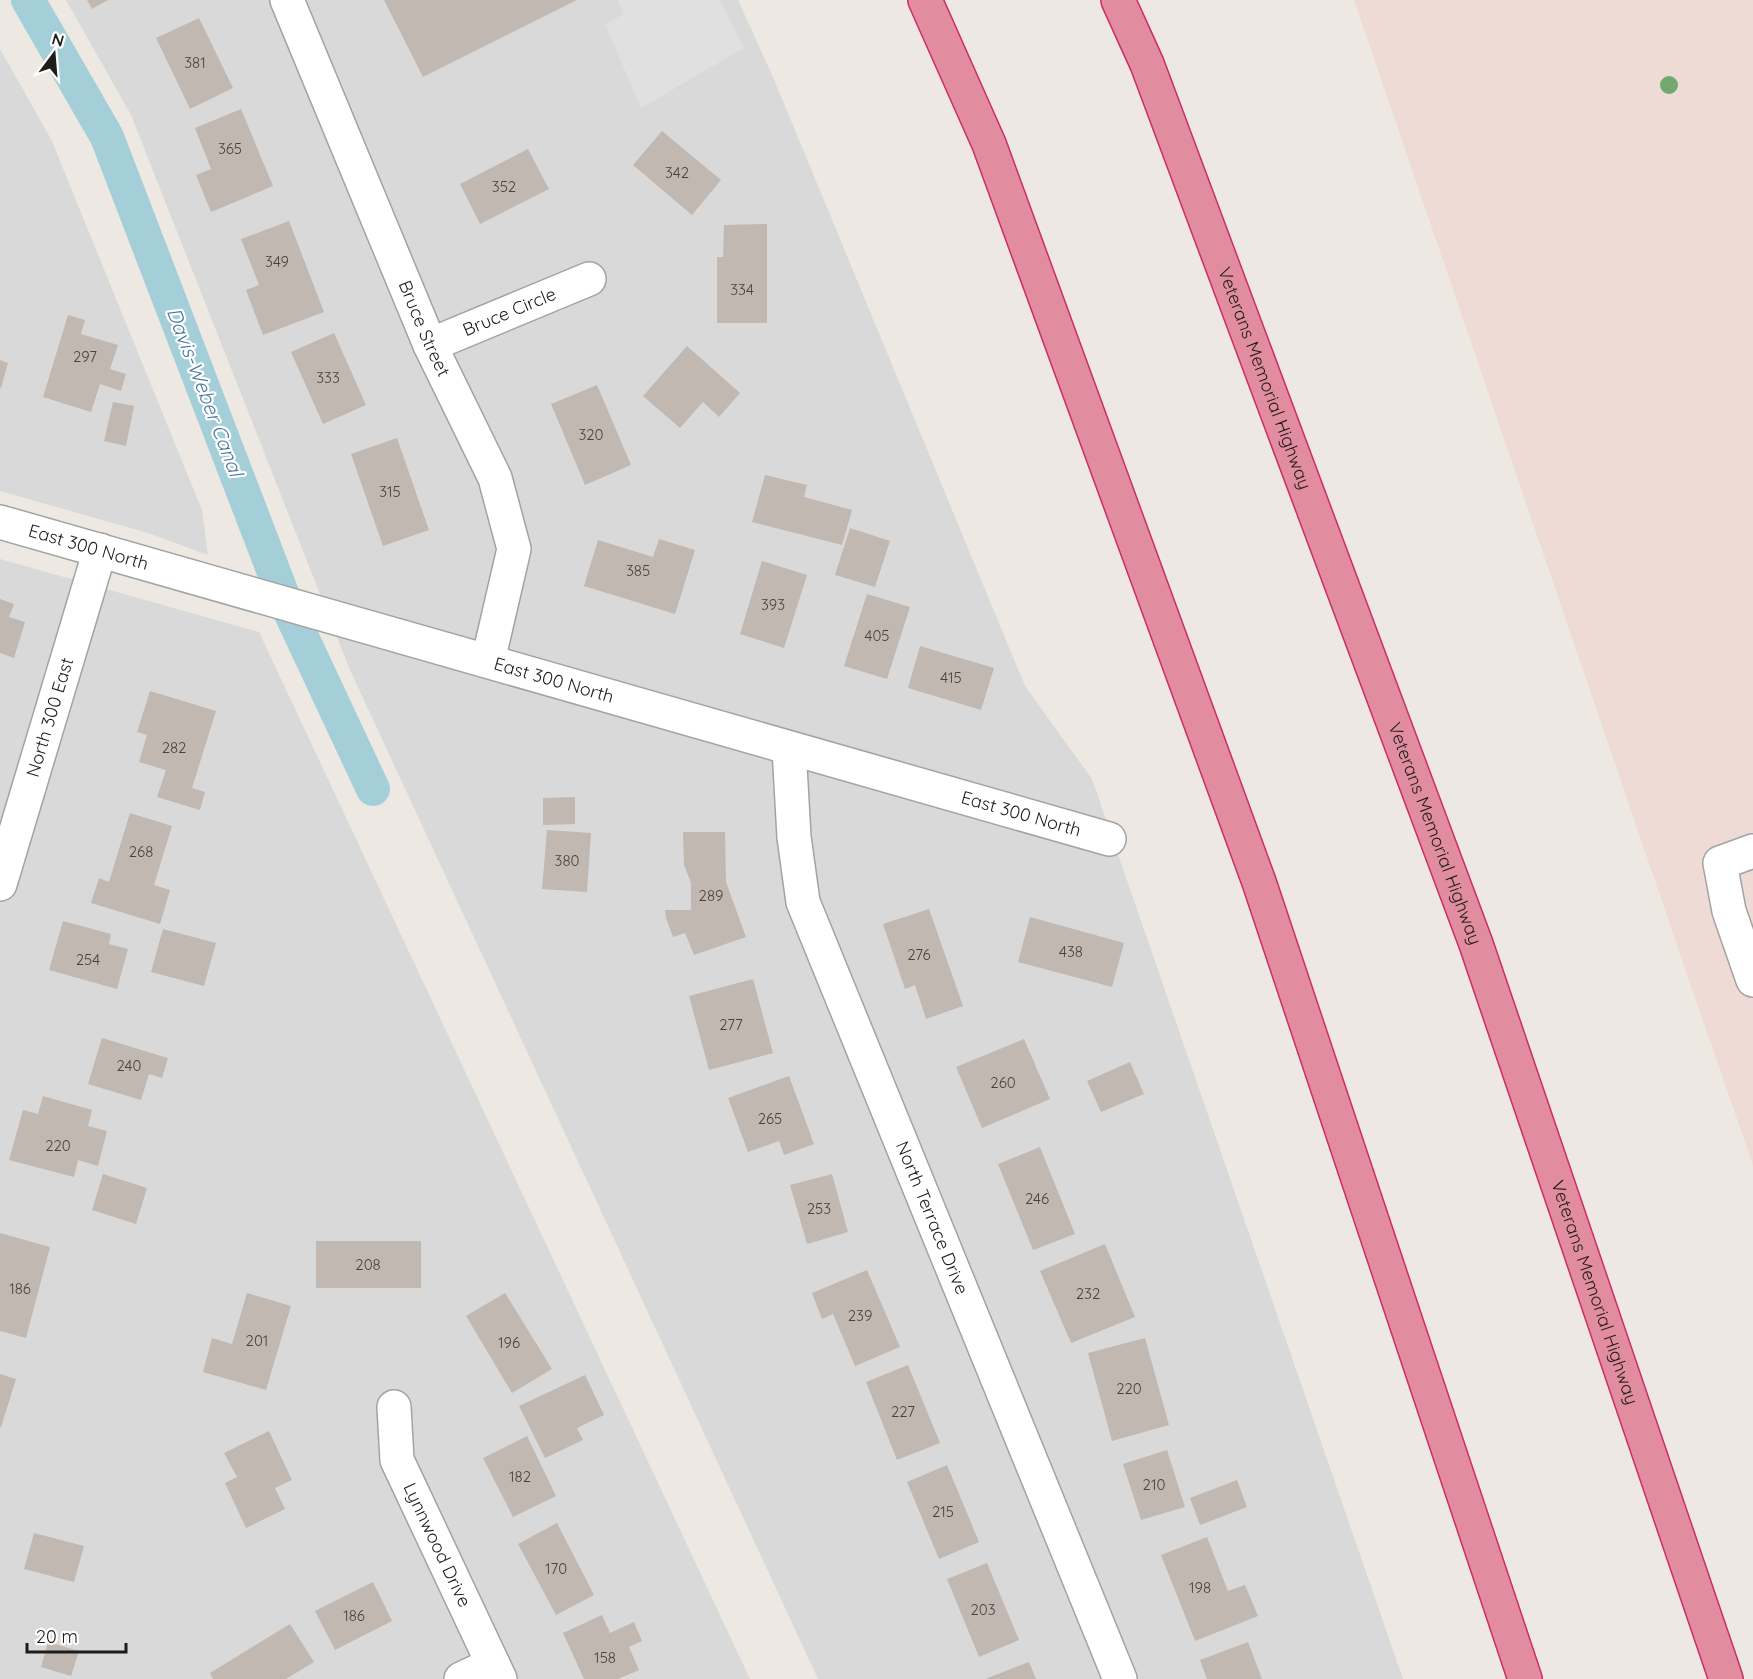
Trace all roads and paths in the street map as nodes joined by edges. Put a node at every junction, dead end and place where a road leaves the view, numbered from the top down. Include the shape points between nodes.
1 (287, 0) edge
2 (926, 0) edge
3 (1118, 0) edge
4 (589, 279) dead end
5 (430, 345) junction
6 (0, 522) edge
7 (100, 550) junction
8 (488, 661) junction
9 (789, 747) junction
10 (10, 814) edge
11 (1109, 839) dead end
12 (1753, 851) edge
13 (0, 884) edge
14 (1753, 980) edge
15 (393, 1407) dead end
16 (496, 1672) edge
17 (461, 1679) edge
18 (1120, 1679) edge
19 (1525, 1679) edge
20 (1726, 1679) edge

1 - 5 street, Bruce Street
2 - 19 highway via 988,144 1259,882
3 - 20 highway, Veterans Memorial Highway via 1147,64 1476,944
4 - 5 street, Bruce Circle
5 - 8 street, Bruce Street via 495,478 514,549
6 - 7 street, East 300 North
7 - 8 street, East 300 North
7 - 10 street, North 300 East
8 - 9 street, East 300 North
9 - 11 street, East 300 North
9 - 18 street, North Terrace Drive via 794,837 803,902
10 - 13 street, North 300 East
12 - 14 street via 1720,863 1729,911
15 - 16 street, Lynnwood Drive via 397,1460
16 - 17 street

